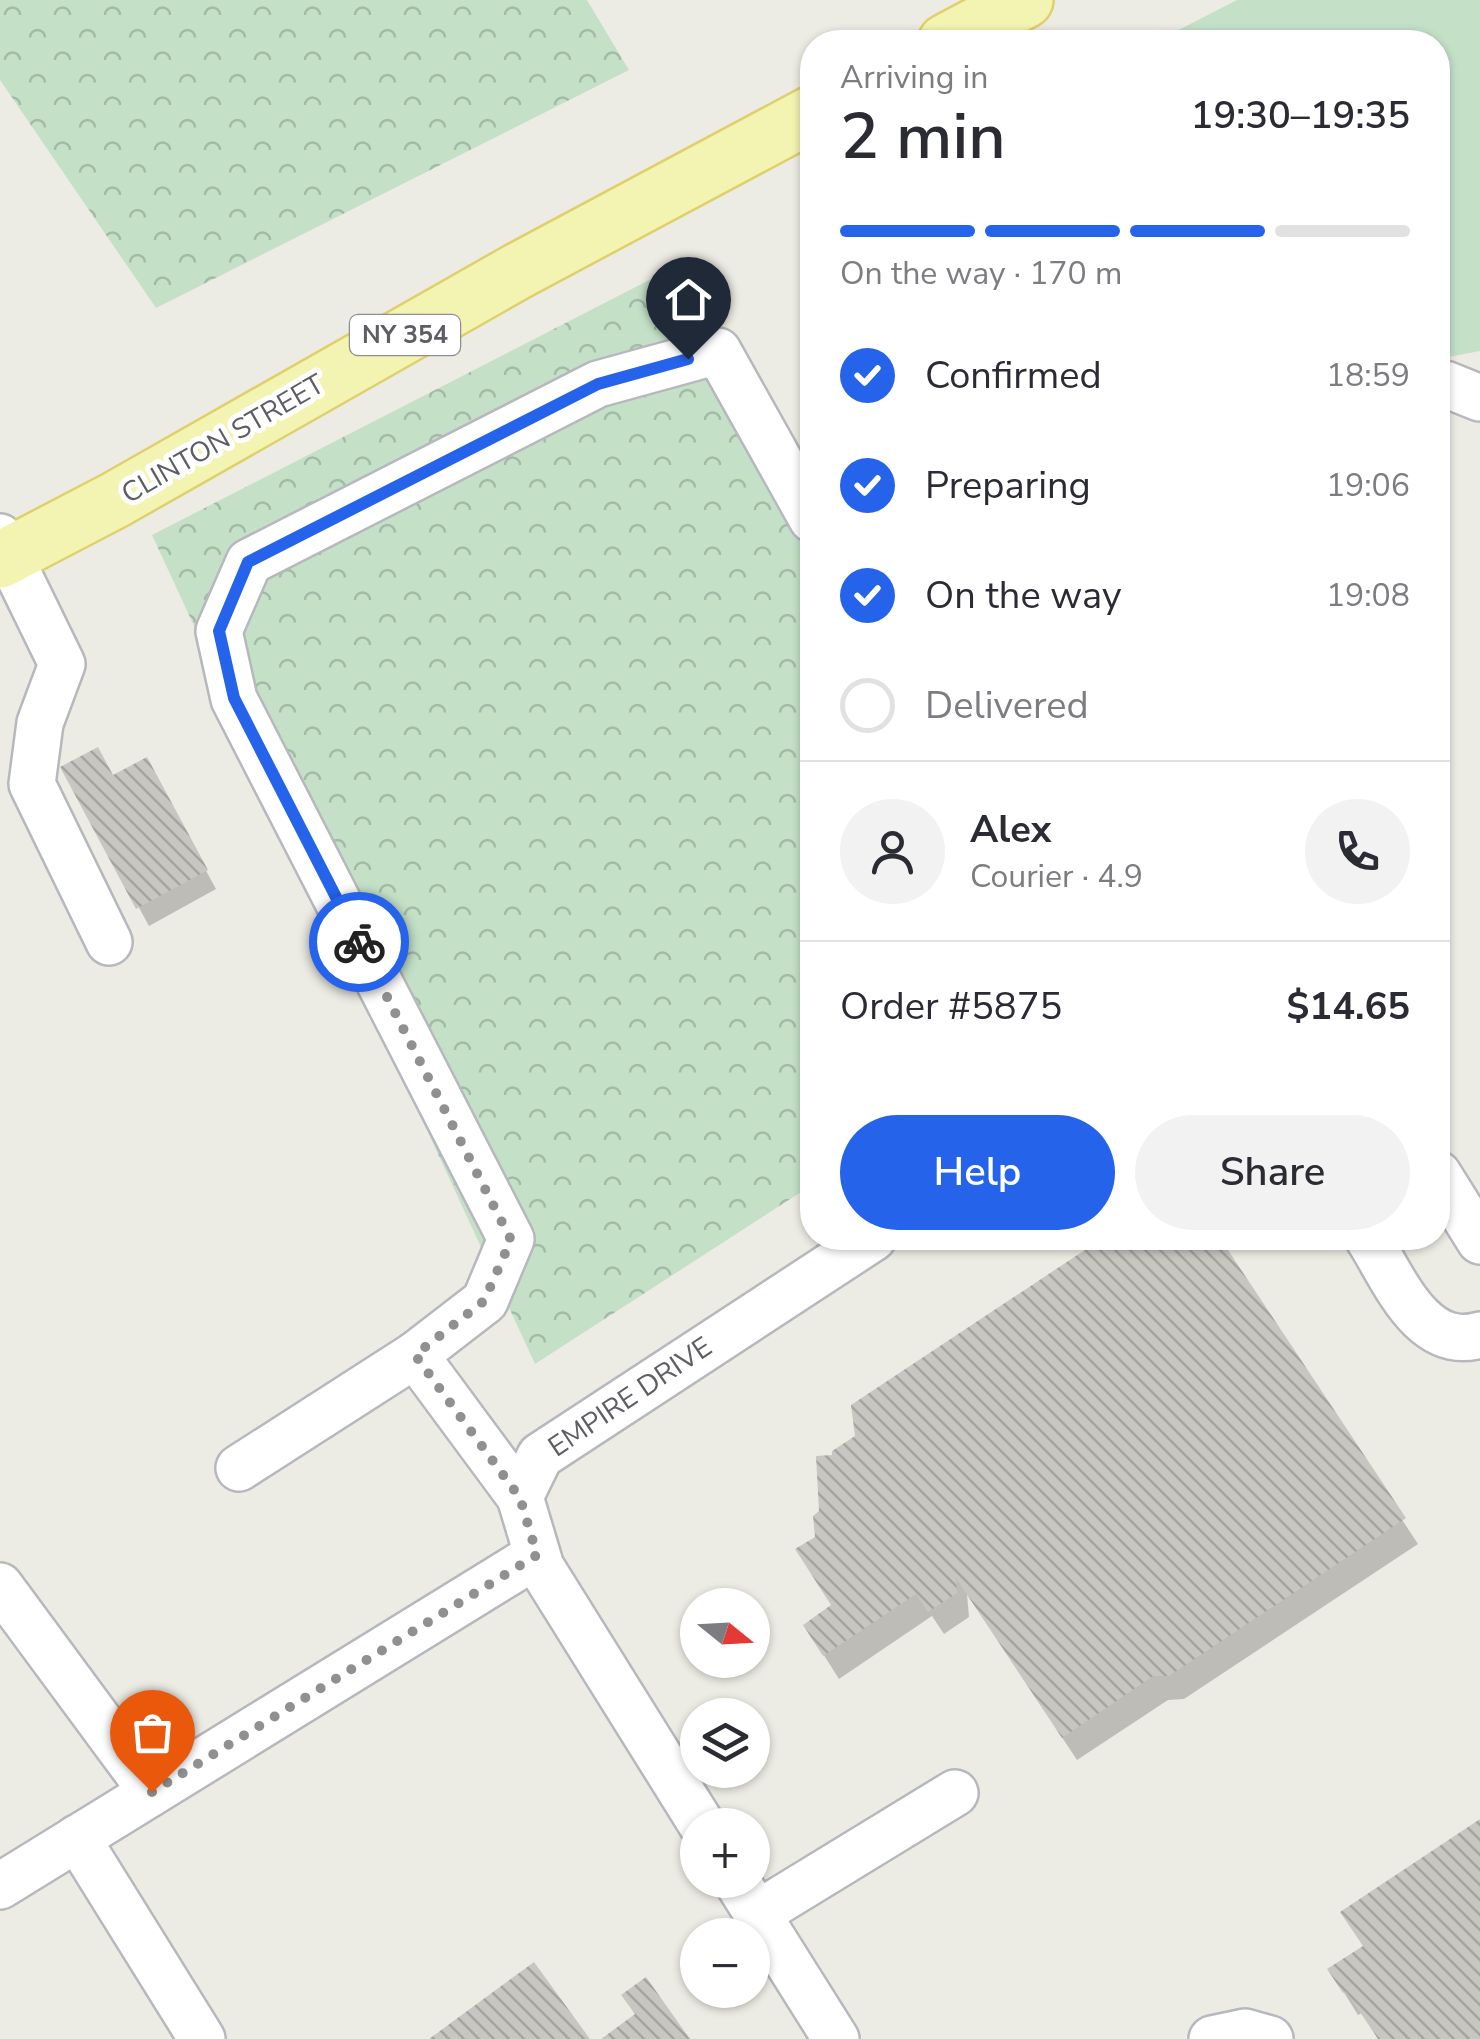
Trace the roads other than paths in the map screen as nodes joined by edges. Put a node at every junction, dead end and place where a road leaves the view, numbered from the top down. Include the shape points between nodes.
1 (1025, 0) edge
2 (969, 30) edge
3 (800, 120) edge
4 (1450, 386) edge
5 (1480, 398) edge
6 (800, 498) edge
7 (3, 551) edge
8 (109, 942) dead end
9 (1450, 1193) edge
10 (1480, 1241) edge
11 (854, 1250) edge
12 (1376, 1250) edge
13 (1480, 1335) edge
14 (415, 1355) junction
15 (239, 1468) dead end
16 (520, 1498) junction
17 (537, 1555) junction
18 (0, 1586) edge
19 (152, 1792) junction
20 (955, 1793) dead end
21 (691, 1808) edge
22 (77, 1838) junction
23 (0, 1886) edge
24 (770, 1886) edge
25 (748, 1898) edge
26 (202, 2039) edge
27 (836, 2039) edge
28 (1212, 2039) edge
29 (1270, 2039) edge

1 - 2 main road
3 - 7 main road, CLINTON STREET / NY 354 via 115,500
4 - 5 street
6 - 14 street via 718,350 598,384 248,562 219,631 234,698 511,1240 484,1301
7 - 8 street via 62,664 40,723 32,784
9 - 10 street
11 - 16 street, EMPIRE DRIVE via 540,1456
12 - 13 street via 1419,1318 1442,1336
14 - 15 street
14 - 16 street
16 - 17 street
17 - 19 street
17 - 21 street
18 - 19 street
19 - 22 street
20 - 24 street
22 - 23 street
22 - 26 street
25 - 27 street
28 - 29 street via 1245,2032

